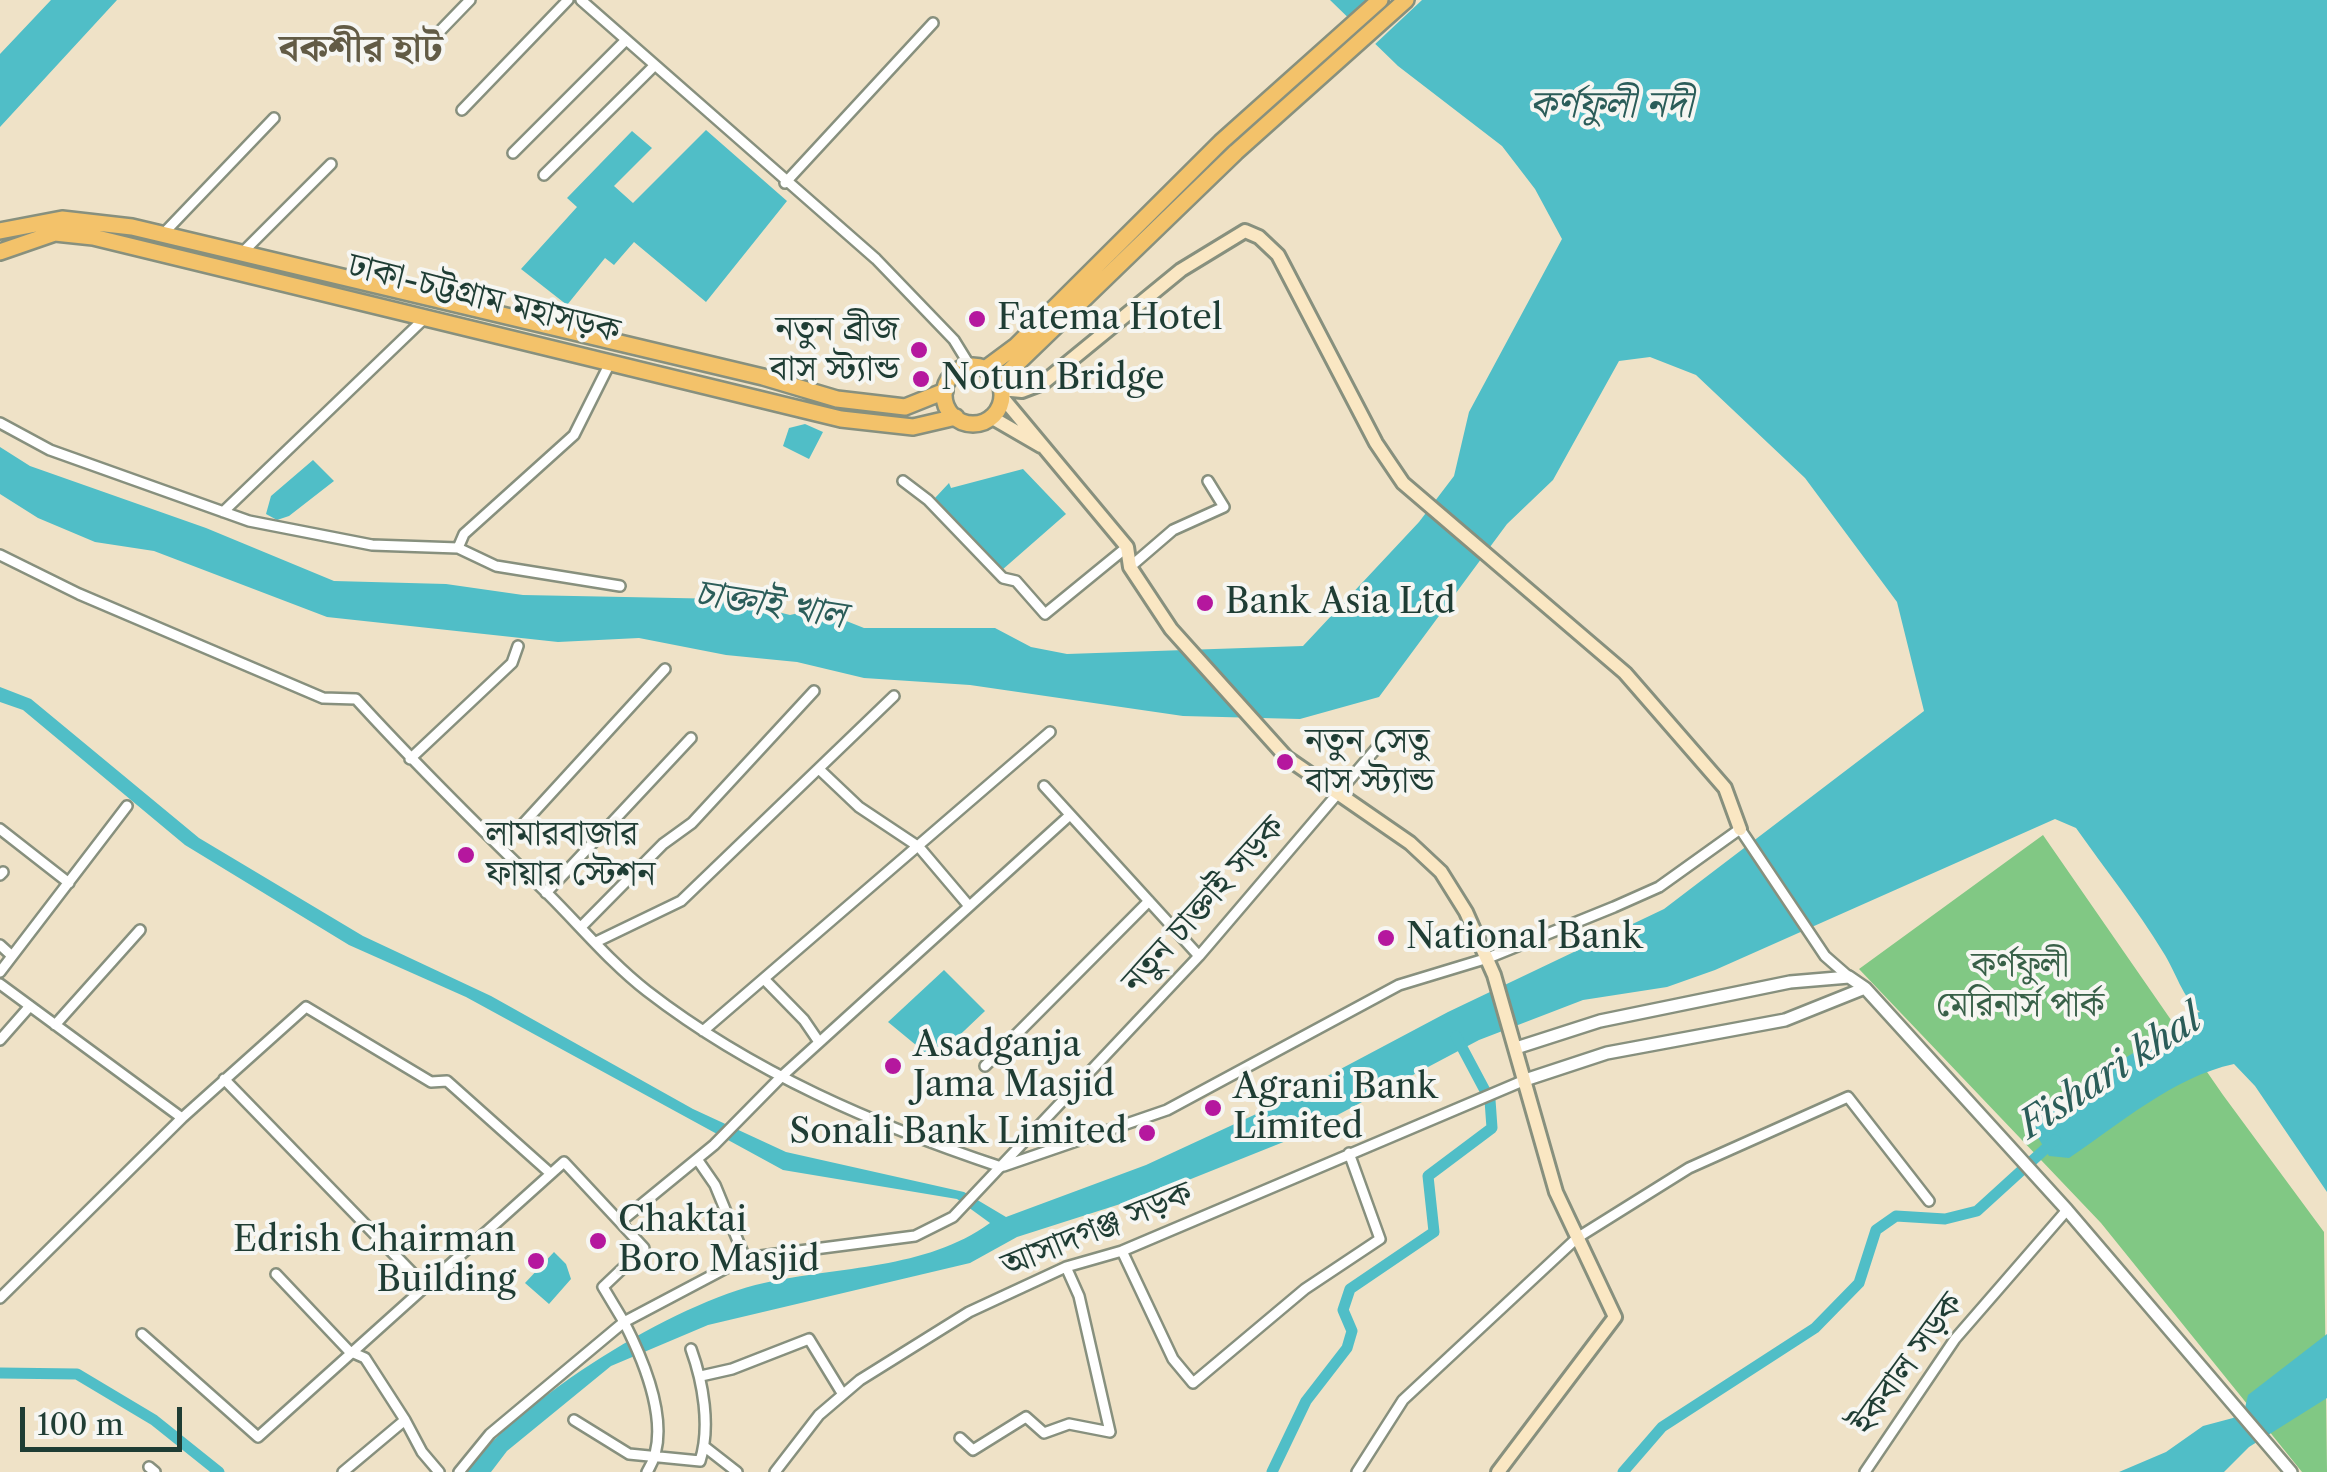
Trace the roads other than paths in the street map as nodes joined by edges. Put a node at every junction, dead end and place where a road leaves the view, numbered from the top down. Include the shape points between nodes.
1 (470, 0) edge
2 (568, 0) edge
3 (581, 0) edge
4 (1380, 0) edge
5 (1406, 0) edge
6 (932, 24) dead end
7 (626, 40) junction
8 (412, 60) dead end
9 (654, 66) junction
10 (462, 110) dead end
11 (274, 118) dead end
12 (512, 153) dead end
13 (331, 164) dead end
14 (544, 175) dead end
15 (785, 183) junction
16 (0, 232) edge
17 (163, 234) junction
18 (216, 245) junction
19 (0, 252) edge
20 (243, 252) junction
21 (210, 264) junction
22 (427, 316) junction
23 (611, 361) junction
24 (977, 367) junction
25 (1001, 389) junction
26 (945, 392) junction
27 (956, 417) junction
28 (991, 417) junction
29 (0, 423) edge
30 (1048, 450) junction
31 (903, 481) dead end
32 (1208, 481) dead end
33 (222, 512) junction
34 (458, 548) junction
35 (1127, 548) junction
36 (0, 555) edge
37 (1130, 567) junction
38 (620, 586) dead end
39 (518, 646) dead end
40 (665, 669) dead end
41 (814, 691) dead end
42 (894, 696) dead end
43 (1050, 732) dead end
44 (1386, 737) dead end
45 (691, 738) dead end
46 (410, 759) junction
47 (820, 770) junction
48 (1044, 786) dead end
49 (1342, 792) junction
50 (127, 806) dead end
51 (1070, 815) junction
52 (1740, 829) junction
53 (0, 830) edge
54 (919, 847) junction
55 (501, 848) junction
56 (69, 882) junction
57 (546, 892) junction
58 (1149, 901) junction
59 (969, 906) junction
60 (581, 926) junction
61 (140, 930) dead end
62 (596, 942) junction
63 (0, 946) edge
64 (12, 956) junction
65 (1198, 956) junction
66 (1488, 958) junction
67 (0, 972) edge
68 (1849, 977) junction
69 (764, 980) junction
70 (0, 984) edge
71 (1865, 988) junction
72 (30, 1006) junction
73 (55, 1025) junction
74 (704, 1031) junction
75 (0, 1040) edge
76 (818, 1042) junction
77 (1515, 1045) junction
78 (985, 1066) dead end
79 (781, 1077) junction
80 (224, 1079) junction
81 (1525, 1080) junction
82 (182, 1118) junction
83 (1349, 1153) junction
84 (697, 1159) junction
85 (1001, 1167) junction
86 (550, 1173) junction
87 (1929, 1201) dead end
88 (2067, 1210) junction
89 (620, 1222) junction
90 (1577, 1238) junction
91 (1122, 1251) junction
92 (745, 1258) junction
93 (1066, 1267) junction
94 (276, 1274) dead end
95 (424, 1285) junction
96 (0, 1298) edge
97 (626, 1326) junction
98 (142, 1334) dead end
99 (691, 1349) dead end
100 (349, 1350) junction
101 (701, 1376) junction
102 (842, 1393) junction
103 (404, 1420) junction
104 (574, 1420) dead end
105 (960, 1438) dead end
106 (705, 1447) junction
107 (657, 1454) junction
108 (344, 1472) edge
109 (439, 1472) edge
110 (459, 1472) edge
111 (646, 1472) edge
112 (737, 1472) edge
113 (775, 1472) edge
114 (1357, 1472) edge
115 (1498, 1472) edge
116 (1865, 1472) edge
117 (2291, 1472) edge

1 - 8 street
2 - 10 street
3 - 7 street
4 - 24 highway, ঢাকা-চট্টগ্রাম মহাসড়ক via 1221,142 1016,346
5 - 25 highway via 1236,152
6 - 15 street
7 - 9 street
7 - 12 street
9 - 14 street
9 - 15 street
11 - 17 street
13 - 20 street
15 - 24 street via 876,259
16 - 17 highway, ঢাকা-চট্টগ্রাম মহাসড়ক via 62,219
17 - 18 highway, ঢাকা-চট্টগ্রাম মহাসড়ক
18 - 20 highway, ঢাকা-চট্টগ্রাম মহাসড়ক
18 - 21 highway
19 - 21 highway, ঢাকা-চট্টগ্রাম মহাসড়ক via 55,234
20 - 26 highway, ঢাকা-চট্টগ্রাম মহাসড়ক via 837,398 906,407
21 - 22 highway, ঢাকা-চট্টগ্রাম মহাসড়ক
22 - 23 highway, ঢাকা-চট্টগ্রাম মহাসড়ক
22 - 33 street
23 - 27 highway, ঢাকা-চট্টগ্রাম মহাসড়ক via 841,419 913,427
23 - 34 street via 574,435 464,534
24 - 25 highway
24 - 26 highway, ঢাকা-চট্টগ্রাম মহাসড়ক via 952,375
25 - 28 highway
25 - 30 main road
25 - 52 main road via 1043,383 1181,270 1245,231 1260,236 1278,255 1403,483 1624,674 1725,788
26 - 27 highway
27 - 28 highway, ঢাকা-চট্টগ্রাম মহাসড়ক via 976,424
28 - 30 main road
29 - 33 street via 50,450
30 - 35 main road
31 - 35 street via 1045,614
32 - 37 street via 1224,507 1174,530
33 - 34 street via 372,545
34 - 38 street via 496,566
35 - 37 main road
36 - 46 street via 323,698 356,699
37 - 49 main road via 1170,629 1287,758
39 - 46 street via 512,662
40 - 55 street
41 - 60 street via 692,822
42 - 47 street
43 - 54 street
44 - 49 street, নতুন চাক্তাই সড়ক
45 - 57 street
46 - 55 street
47 - 54 street via 859,807
47 - 62 street via 681,901
48 - 51 street
49 - 65 street, নতুন চাক্তাই সড়ক
49 - 66 main road via 1441,872
50 - 56 street
51 - 58 street
51 - 59 street
52 - 66 street via 1658,886
52 - 68 street via 1825,956
53 - 56 street
54 - 59 street
54 - 69 street
55 - 57 street
56 - 64 street
57 - 60 street
58 - 65 street
58 - 78 street
59 - 76 street
60 - 62 street
61 - 73 street
62 - 74 street via 644,990
63 - 64 street
64 - 67 street
65 - 85 street, নতুন চাক্তাই সড়ক
66 - 77 main road
66 - 85 street via 1399,985 1167,1110
68 - 71 street
68 - 77 street via 1790,982
69 - 74 street
69 - 76 street
70 - 72 street
71 - 81 street via 1785,1020 1607,1053
71 - 88 street
72 - 73 street
72 - 75 street
73 - 82 street
74 - 79 street
76 - 79 street
77 - 81 main road
79 - 84 street
79 - 85 street via 896,1132
80 - 82 street
80 - 86 street via 306,1006 431,1082 447,1081
80 - 95 street
81 - 83 street, আসাদগঞ্জ সড়ক
81 - 90 main road via 1536,1132
82 - 96 street
83 - 91 street, আসাদগঞ্জ সড়ক
83 - 91 street via 1380,1239 1305,1289 1193,1382 1173,1359
84 - 89 street
84 - 92 street
85 - 92 street, নতুন চাক্তাই সড়ক via 954,1217 914,1236
86 - 89 street via 564,1162
86 - 95 street
87 - 90 street via 1848,1097 1689,1168
88 - 116 street, ইকবাল সড়ক via 1944,1354
88 - 117 street
89 - 97 street via 644,1248 603,1287
90 - 114 street via 1402,1400
90 - 115 main road via 1615,1317
91 - 93 street, আসাদগঞ্জ সড়ক
92 - 97 street
93 - 102 street, আসাদগঞ্জ সড়ক via 969,1312
93 - 105 street via 1079,1296 1110,1432 1070,1424 1044,1433 1026,1416 973,1450
94 - 100 street
95 - 100 street
97 - 107 street via 644,1360
97 - 110 street via 490,1434
98 - 100 street via 258,1437
99 - 101 street
100 - 103 street via 365,1358
101 - 102 street via 808,1339
101 - 106 street
102 - 113 street, আসাদগঞ্জ সড়ক
103 - 108 street
103 - 109 street
104 - 107 street via 629,1454
106 - 107 street via 700,1461
106 - 112 street
107 - 111 street

